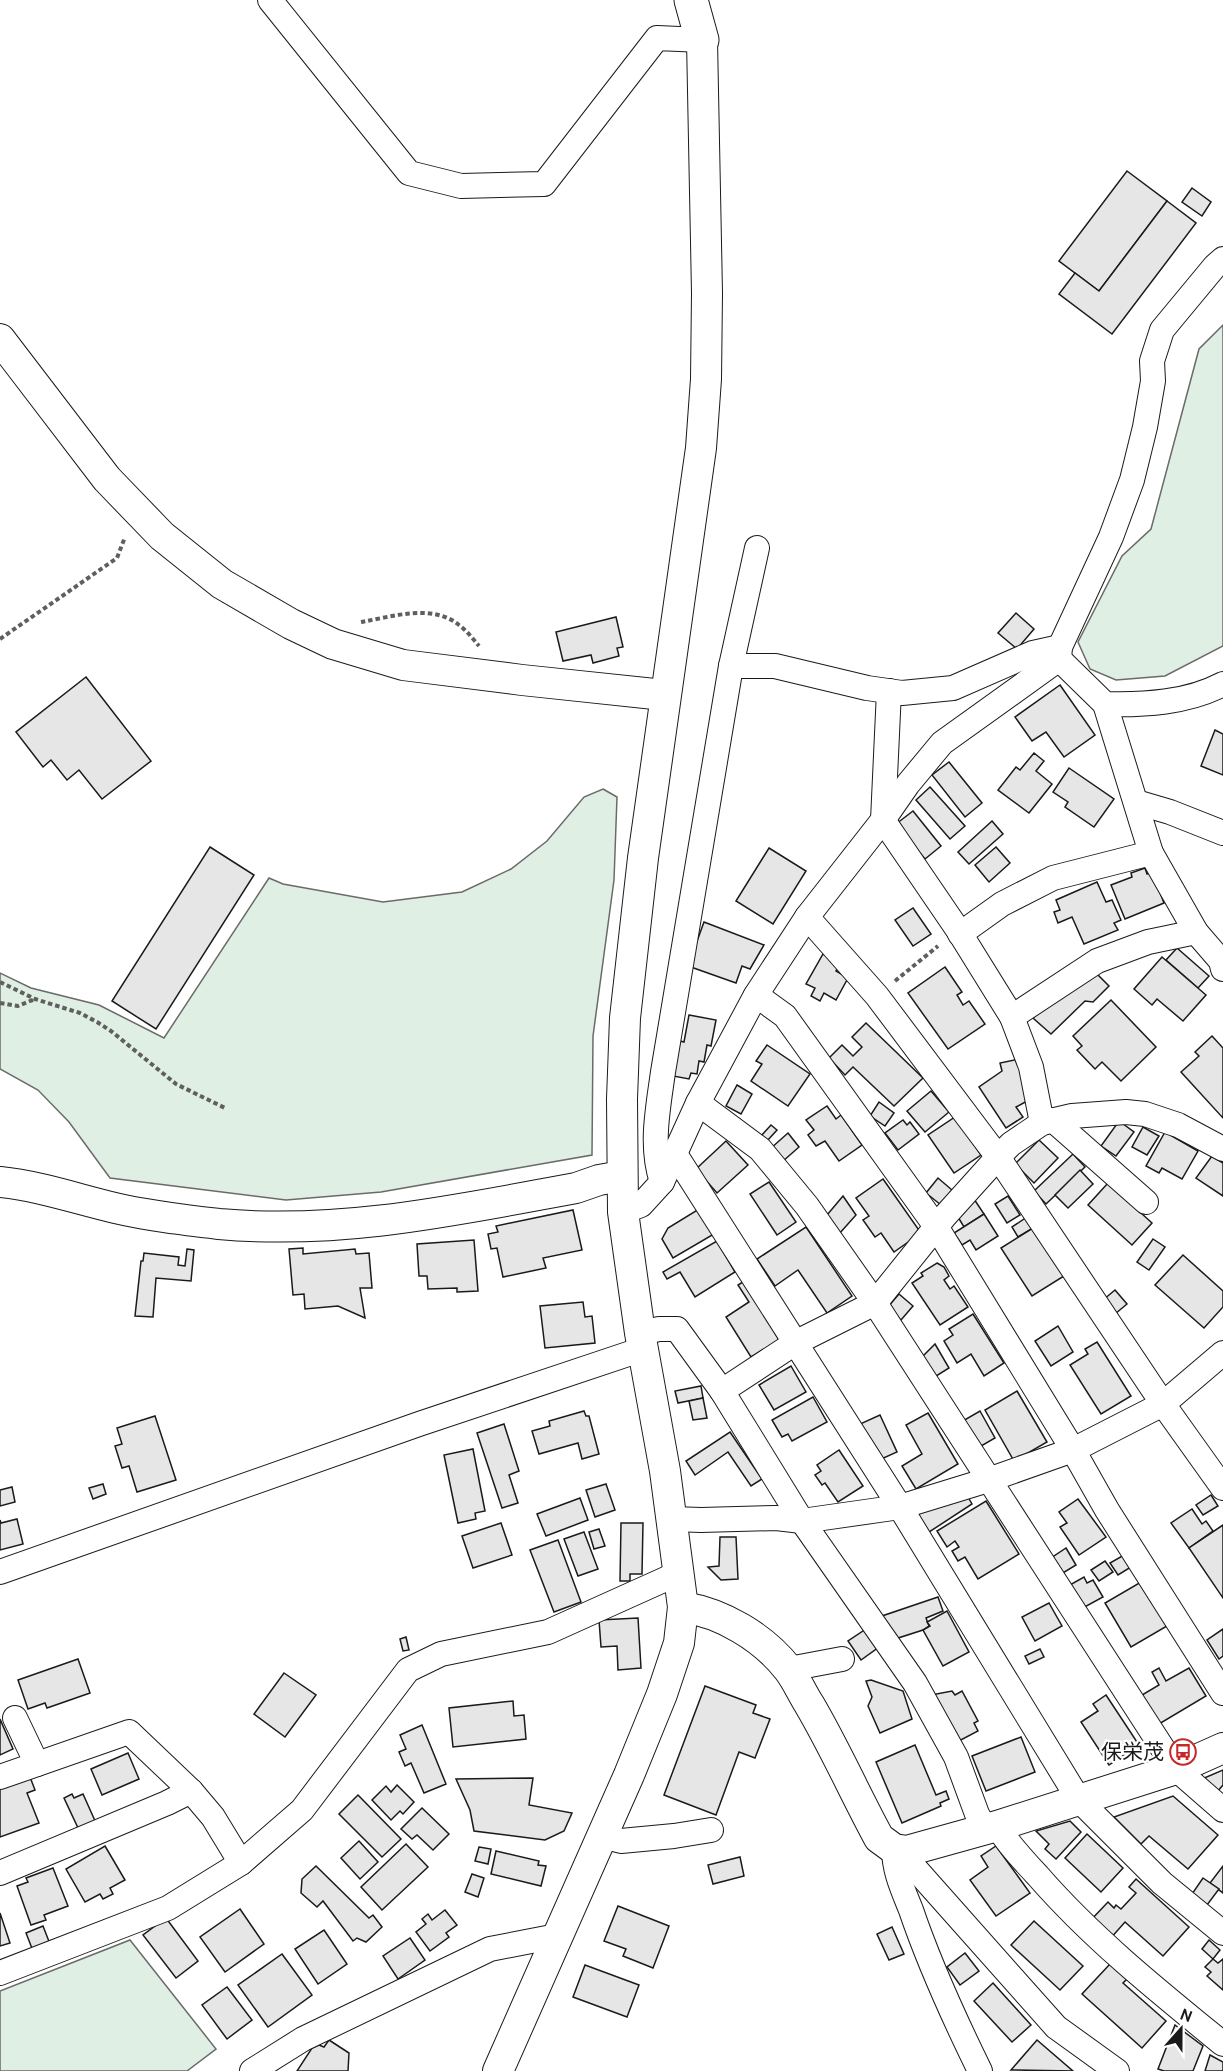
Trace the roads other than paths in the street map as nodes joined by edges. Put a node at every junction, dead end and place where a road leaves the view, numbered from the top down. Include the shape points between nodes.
1 (270, 0) edge
2 (691, 0) edge
3 (704, 0) edge
4 (702, 40) junction
5 (1223, 259) edge
6 (0, 339) edge
7 (757, 548) dead end
8 (1060, 653) junction
9 (731, 666) junction
10 (1223, 684) edge
11 (889, 692) junction
12 (664, 695) junction
13 (1105, 704) junction
14 (1136, 802) junction
15 (882, 820) junction
16 (1223, 832) edge
17 (1151, 853) junction
18 (807, 917) junction
19 (959, 932) junction
20 (1196, 932) junction
21 (1222, 964) edge
22 (756, 995) junction
23 (1012, 1017) junction
24 (698, 1103) junction
25 (1047, 1121) junction
26 (1223, 1149) edge
27 (675, 1154) junction
28 (998, 1157) junction
29 (622, 1176) junction
30 (0, 1182) edge
31 (662, 1182) junction
32 (1146, 1202) dead end
33 (623, 1212) junction
34 (937, 1228) junction
35 (875, 1303) junction
36 (641, 1341) junction
37 (795, 1343) junction
38 (1223, 1353) edge
39 (722, 1391) junction
40 (1163, 1404) junction
41 (1073, 1450) junction
42 (988, 1480) junction
43 (1222, 1484) edge
44 (900, 1507) junction
45 (672, 1519) junction
46 (802, 1521) junction
47 (0, 1572) edge
48 (679, 1573) junction
49 (683, 1607) junction
50 (842, 1659) dead end
51 (789, 1669) junction
52 (1223, 1693) edge
53 (15, 1718) dead end
54 (1223, 1748) edge
55 (37, 1764) junction
56 (1176, 1769) junction
57 (0, 1777) edge
58 (191, 1791) junction
59 (1079, 1800) junction
60 (1223, 1810) edge
61 (991, 1828) junction
62 (711, 1830) dead end
63 (602, 1836) junction
64 (901, 1850) junction
65 (241, 1863) junction
66 (0, 1873) edge
67 (1223, 1933) edge
68 (557, 1936) junction
69 (0, 1973) edge
70 (1223, 2044) edge
71 (252, 2071) edge
72 (498, 2071) edge
73 (980, 2071) edge
74 (1117, 2071) edge

1 - 4 street via 408,173 461,186 544,184 657,38
2 - 4 main road
3 - 4 main road
4 - 12 street via 706,379 692,521
5 - 8 street via 1162,330 1152,362 1153,381 1132,480
6 - 12 street via 106,479 162,536 222,584 291,624 333,644 403,665
7 - 9 street
8 - 11 street via 1033,653 953,688
8 - 13 street
8 - 15 street via 942,743
9 - 11 street via 775,666
9 - 31 street via 654,1136
10 - 13 street via 1209,692 1148,705
11 - 15 street
12 - 29 street via 625,1018
13 - 14 street
14 - 16 street
14 - 17 street
15 - 18 street
15 - 19 street
17 - 19 street via 1053,878
17 - 20 street
18 - 22 street
18 - 28 street via 877,996
19 - 23 street
20 - 21 street
20 - 23 street via 1148,942 1096,961
22 - 24 street
22 - 34 street via 785,1016
23 - 25 street
24 - 27 street
24 - 35 street via 760,1149 807,1206
25 - 26 street via 1126,1112 1145,1114 1178,1125
25 - 28 street
25 - 32 street
27 - 31 street
27 - 37 street
28 - 34 street
28 - 40 street
29 - 30 street via 386,1221 260,1226 167,1218
29 - 33 street
31 - 33 street via 641,1206
33 - 36 street
34 - 35 street
34 - 41 street
35 - 37 street
35 - 42 street
36 - 39 street via 659,1329 677,1329
36 - 45 street
36 - 47 street
37 - 39 street
37 - 44 street
38 - 40 street
39 - 46 street
40 - 41 street
40 - 43 street
41 - 42 street
41 - 52 street
42 - 44 street
42 - 56 street
44 - 46 street
44 - 59 street
45 - 46 street
45 - 48 street
46 - 61 street via 915,1683 956,1756 977,1814
48 - 49 street
48 - 65 street via 548,1632 441,1654 408,1670 302,1810
49 - 51 street via 703,1610 744,1631
49 - 63 street via 679,1643 663,1694
50 - 51 street
51 - 64 street via 879,1839
53 - 55 street
54 - 56 street
55 - 57 street
55 - 58 street via 129,1732
56 - 59 street
56 - 60 street
58 - 65 street via 213,1817
58 - 66 street
59 - 61 street
59 - 67 street via 1162,1883
61 - 64 street
61 - 70 street via 1062,1904 1151,1986
62 - 63 street via 621,1841
63 - 68 street
64 - 73 street via 894,1864 922,1944
64 - 74 street via 1056,2027
65 - 69 street via 168,1908
68 - 71 street via 490,1949 303,2039
68 - 72 street

